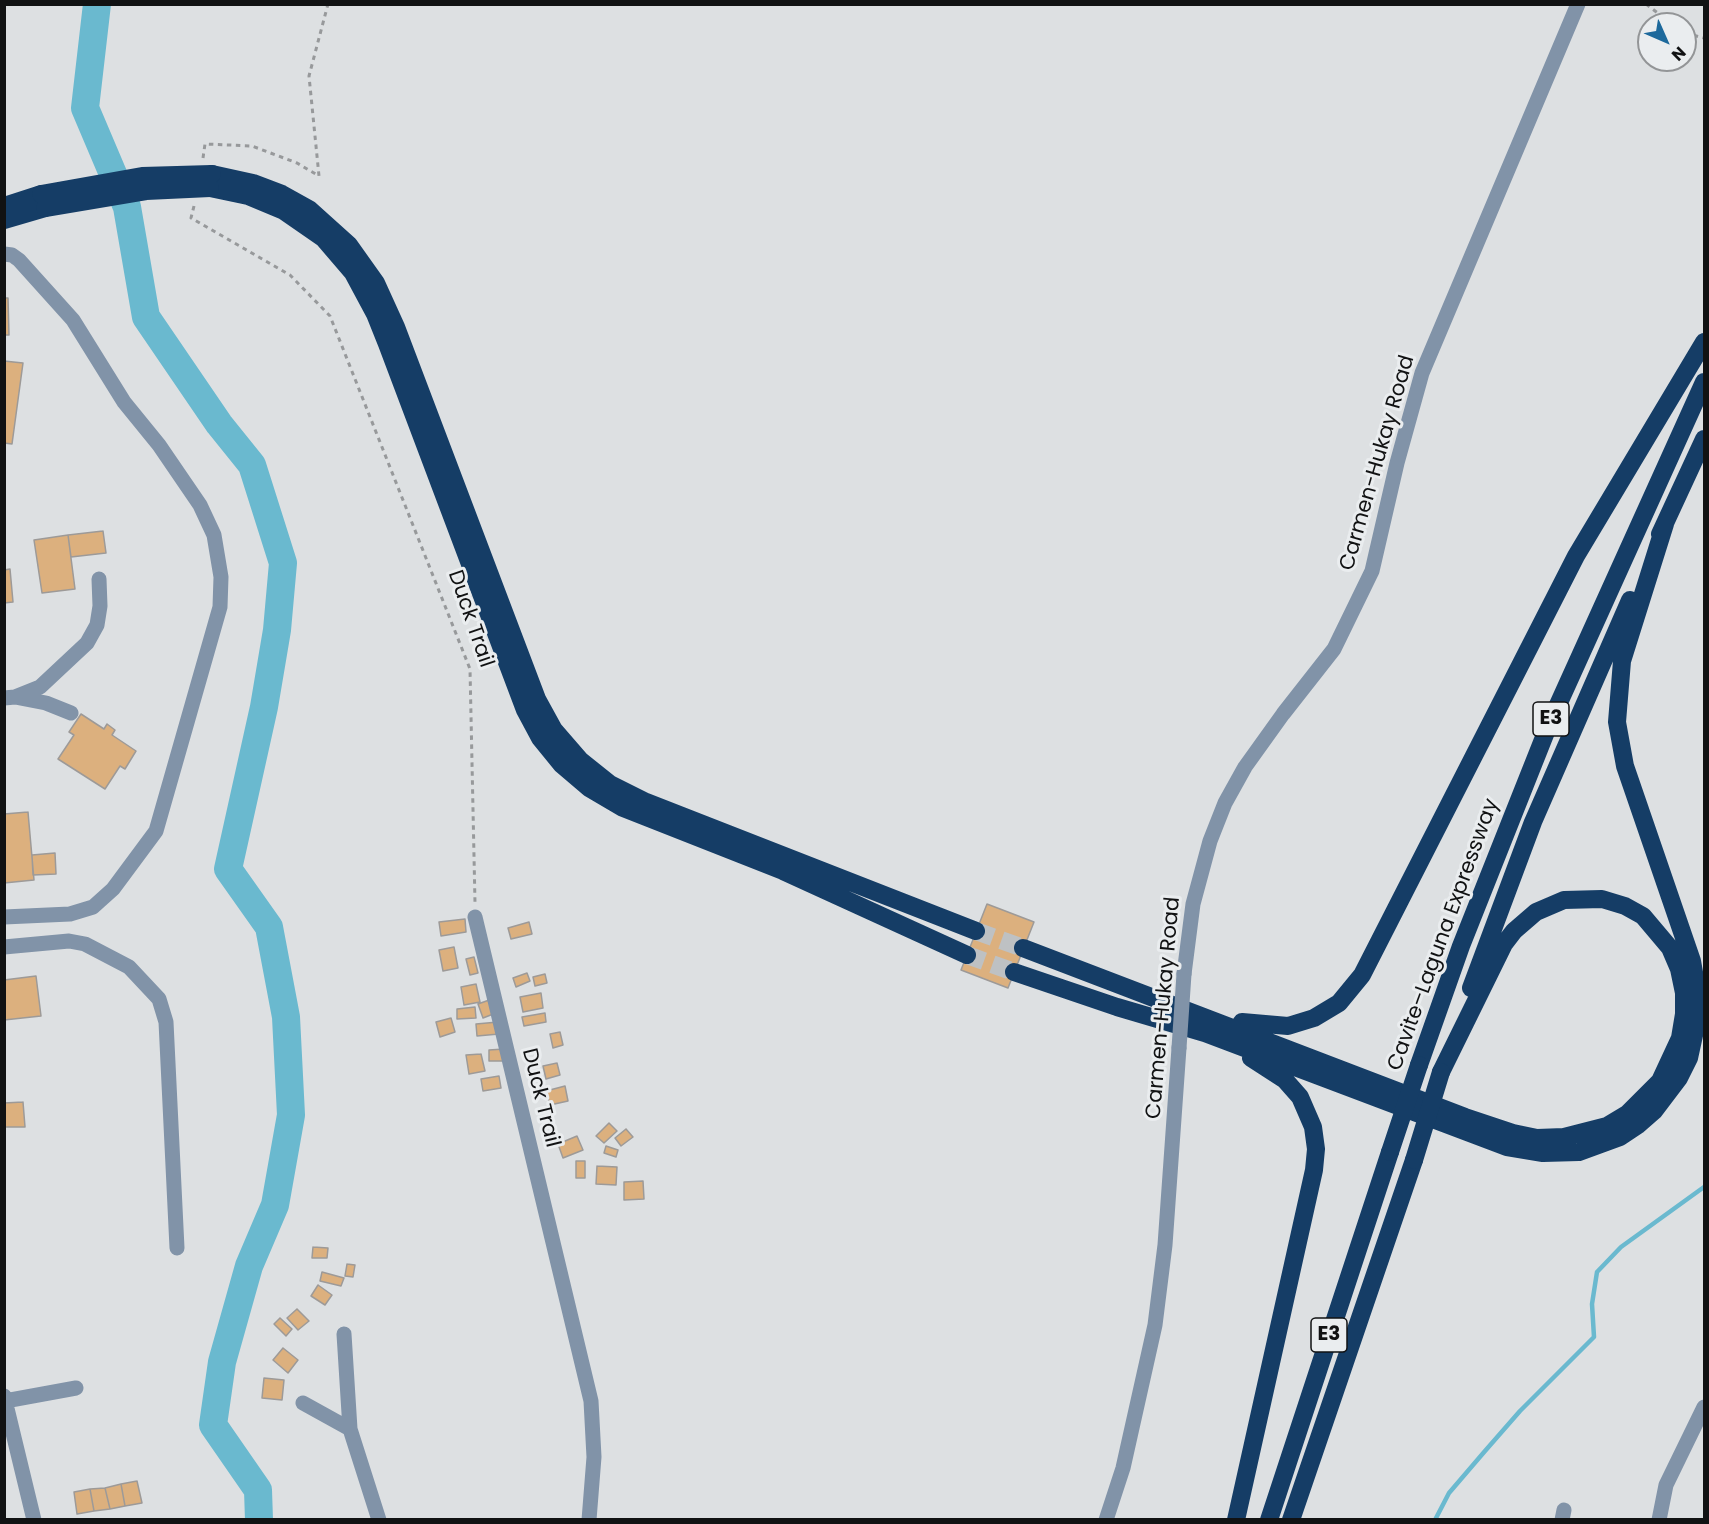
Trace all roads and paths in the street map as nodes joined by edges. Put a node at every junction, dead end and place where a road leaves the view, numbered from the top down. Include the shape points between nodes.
1 (328, 4) edge
2 (1578, 4) edge
3 (205, 181) junction
4 (43, 201) junction
5 (4, 206) edge
6 (4, 220) edge
7 (4, 254) edge
8 (1704, 342) edge
9 (1704, 382) edge
10 (1704, 439) edge
11 (1665, 524) junction
12 (99, 579) dead end
13 (10, 698) edge
14 (71, 713) dead end
15 (4, 917) edge
16 (475, 917) joint
17 (976, 931) tunnel mouth
18 (4, 947) edge
19 (1023, 948) tunnel mouth
20 (967, 955) tunnel mouth
21 (1014, 972) tunnel mouth
22 (1206, 1025) junction
23 (1442, 1072) junction
24 (177, 1248) dead end
25 (344, 1334) dead end
26 (76, 1388) dead end
27 (4, 1396) edge
28 (5, 1401) edge
29 (303, 1403) dead end
30 (1704, 1407) edge
31 (350, 1428) junction
32 (34, 1520) edge
33 (379, 1520) edge
34 (589, 1520) edge
35 (1106, 1520) edge
36 (1236, 1520) edge
37 (1269, 1520) edge
38 (1291, 1520) edge
39 (1659, 1520) edge

1 - 3 path via 309,76 319,176 252,146 205,144
2 - 35 street, Carmen-Hukay Road, bridge via 1422,374 1396,463 1372,571 1335,649 1245,767 1210,841 1193,904 1184,974 1165,1245 1155,1325 1123,1468
3 - 4 highway, bridge
3 - 16 path, Duck Trail via 191,218 290,275 330,316 470,669
3 - 17 highway via 253,183 309,208 349,245 376,283 537,699 554,730 580,760 610,784 646,802
3 - 20 highway via 284,211 323,238 353,273 387,344 525,710 540,738 562,765 589,788 623,808 783,871
4 - 5 highway
4 - 6 highway
7 - 15 street via 19,260 73,320 124,402 200,505 214,535 221,577 220,606 156,831 113,890 93,907 70,914
8 - 22 highway via 1576,556 1362,975 1339,1003 1301,1023
9 - 37 highway, Cavite–Laguna Expressway / E3, bridge via 1548,727 1461,946
10 - 11 highway, E3
11 - 22 highway via 1628,640 1618,698 1625,766 1692,961 1698,995 1698,1017 1689,1058 1654,1111 1620,1137 1599,1146 1561,1154 1524,1151 1470,1136
11 - 23 highway, Cavite–Laguna Expressway / E3 via 1533,822
12 - 13 street via 97,626 87,643 40,687
13 - 14 street via 46,703
16 - 34 street, Duck Trail via 591,1401 594,1457
18 - 24 street via 69,941 85,944 129,967 159,999 166,1022
19 - 22 highway
21 - 22 highway via 1117,1007
22 - 23 highway via 1489,1126 1537,1138 1564,1137 1607,1126 1627,1114 1653,1090 1672,1061 1680,1038 1684,993 1670,948 1642,916 1602,899 1564,900 1536,912 1504,944
22 - 36 highway via 1285,1080 1305,1107 1315,1138 1314,1170
23 - 38 highway, Cavite–Laguna Expressway / E3, bridge
25 - 31 street
26 - 28 street
27 - 28 street
28 - 32 street
29 - 31 street
30 - 39 street via 1666,1485
31 - 33 street

